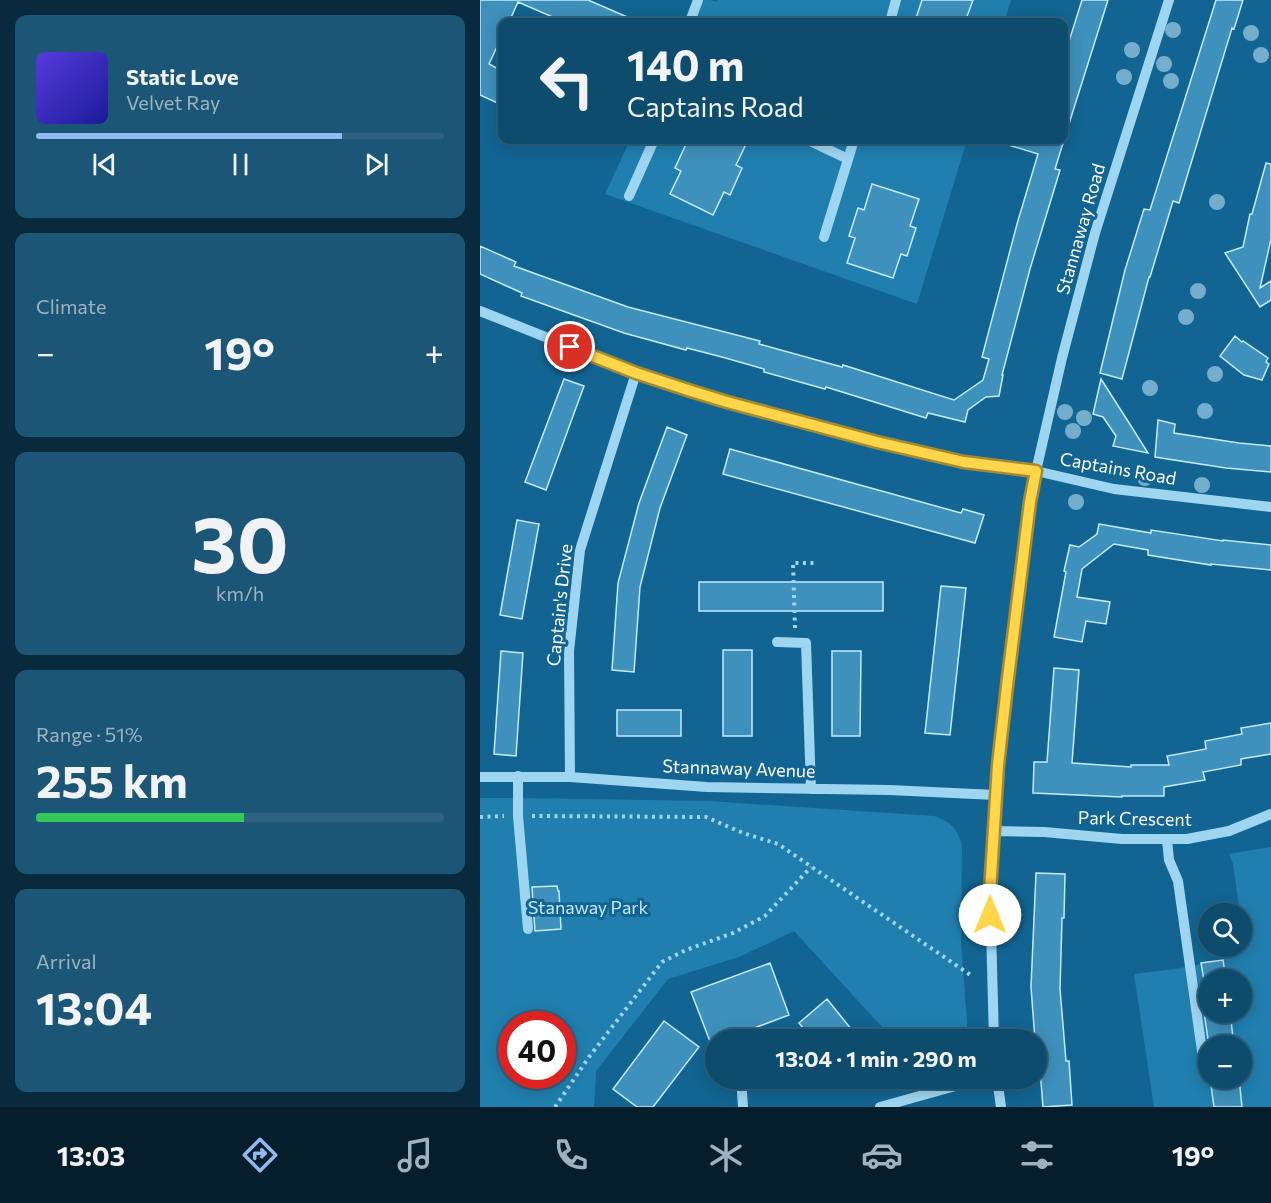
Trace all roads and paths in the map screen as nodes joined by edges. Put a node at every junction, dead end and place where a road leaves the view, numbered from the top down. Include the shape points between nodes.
1 (698, 0) edge
2 (896, 0) edge
3 (1169, 0) edge
4 (691, 18) edge
5 (891, 18) edge
6 (652, 144) edge
7 (816, 144) edge
8 (853, 144) edge
9 (848, 159) junction
10 (629, 196) dead end
11 (824, 237) dead end
12 (480, 311) edge
13 (636, 373) junction
14 (1036, 471) junction
15 (1271, 507) edge
16 (816, 563) dead end
17 (777, 642) dead end
18 (795, 642) junction
19 (480, 777) edge
20 (518, 777) junction
21 (570, 777) junction
22 (811, 789) junction
23 (996, 795) junction
24 (1271, 814) edge
25 (518, 816) junction
26 (480, 817) edge
27 (994, 831) junction
28 (1167, 840) junction
29 (811, 867) junction
30 (528, 929) dead end
31 (972, 976) dead end
32 (994, 1029) edge
33 (1200, 1035) edge
34 (742, 1089) edge
35 (945, 1089) edge
36 (998, 1089) edge
37 (555, 1107) edge
38 (743, 1107) edge
39 (880, 1107) edge
40 (1000, 1107) edge

1 - 4 street
2 - 5 street
3 - 14 street, Stannaway Road via 1095,233
6 - 10 street
7 - 9 street
8 - 9 street
9 - 11 street
12 - 13 street, Captains Road
13 - 14 street, Captains Road via 898,448
13 - 21 street, Captain's Drive via 580,550 569,651
14 - 15 street, Captains Road via 1114,489
14 - 23 street, Stannaway Road
16 - 18 path via 793,562
17 - 18 street
18 - 22 street via 806,643
19 - 20 street, Stannaway Avenue
20 - 21 street, Stannaway Avenue
20 - 25 street
21 - 22 street, Stannaway Avenue via 707,787
22 - 23 street, Stannaway Avenue
23 - 27 street, Stannaway Road
24 - 28 street, Park Crescent via 1229,831
25 - 26 path
25 - 29 path via 706,817 778,844
25 - 30 street
27 - 28 street, Park Crescent
27 - 32 street, Stannaway Road via 990,892
28 - 33 street via 1169,860 1178,882
29 - 31 path
29 - 37 path via 765,916 662,962
34 - 38 street
35 - 39 street
36 - 40 street

